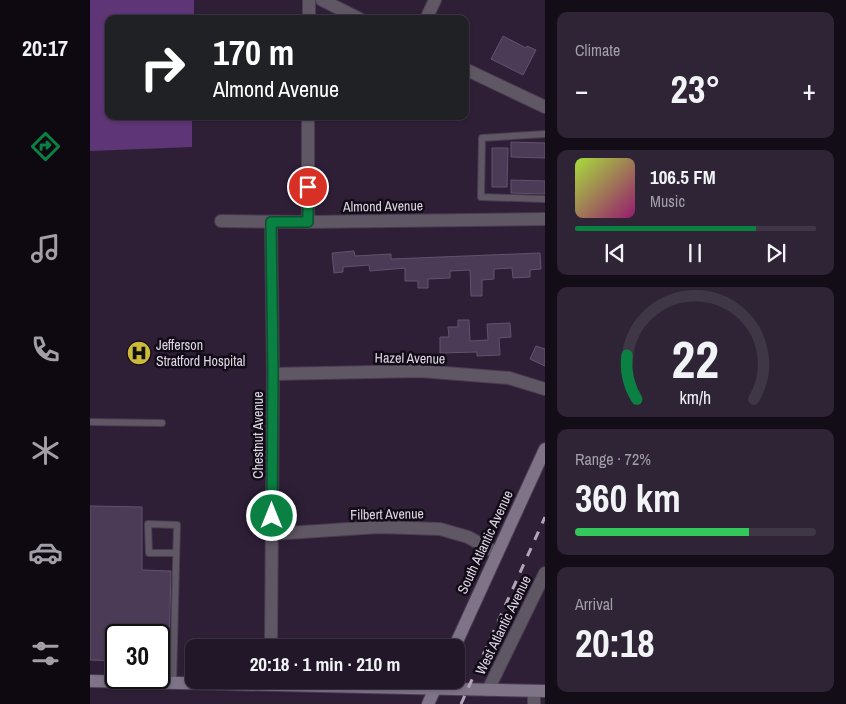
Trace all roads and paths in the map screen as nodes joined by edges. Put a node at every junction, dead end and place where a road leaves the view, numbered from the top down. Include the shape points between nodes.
1 (309, 0) edge
2 (322, 0) edge
3 (435, 0) edge
4 (309, 15) edge
5 (352, 15) edge
6 (428, 15) edge
7 (469, 71) edge
8 (545, 107) edge
9 (308, 120) edge
10 (545, 134) edge
11 (545, 199) edge
12 (545, 219) edge
13 (221, 221) dead end
14 (271, 222) junction
15 (308, 222) junction
16 (273, 374) junction
17 (545, 389) edge
18 (90, 422) edge
19 (162, 423) dead end
20 (545, 449) edge
21 (272, 534) junction
22 (176, 553) junction
23 (496, 553) junction
24 (545, 573) edge
25 (271, 639) edge
26 (458, 639) edge
27 (90, 681) edge
28 (172, 683) junction
29 (185, 683) edge
30 (465, 687) edge
31 (435, 689) edge
32 (488, 690) junction
33 (539, 691) edge
34 (428, 704) edge
35 (534, 704) edge

1 - 4 street
2 - 5 street
3 - 6 street
7 - 8 street
9 - 15 street
10 - 11 lane via 482,138 482,198
12 - 15 street, Almond Avenue
13 - 14 street, Almond Avenue
14 - 15 street, Almond Avenue
14 - 16 street, Chestnut Avenue
16 - 17 street, Hazel Avenue via 420,371 509,378
16 - 21 street, Chestnut Avenue
18 - 19 lane
20 - 23 main road, South Atlantic Avenue
21 - 23 street, Filbert Avenue via 379,527 440,528 468,537
21 - 25 street, Chestnut Avenue
22 - 22 lane via 177,525 148,524 149,553
22 - 28 lane
23 - 26 main road, South Atlantic Avenue
24 - 32 street, West Atlantic Avenue
27 - 28 main road
28 - 29 main road
30 - 32 main road
31 - 34 main road
32 - 33 main road
33 - 35 street

